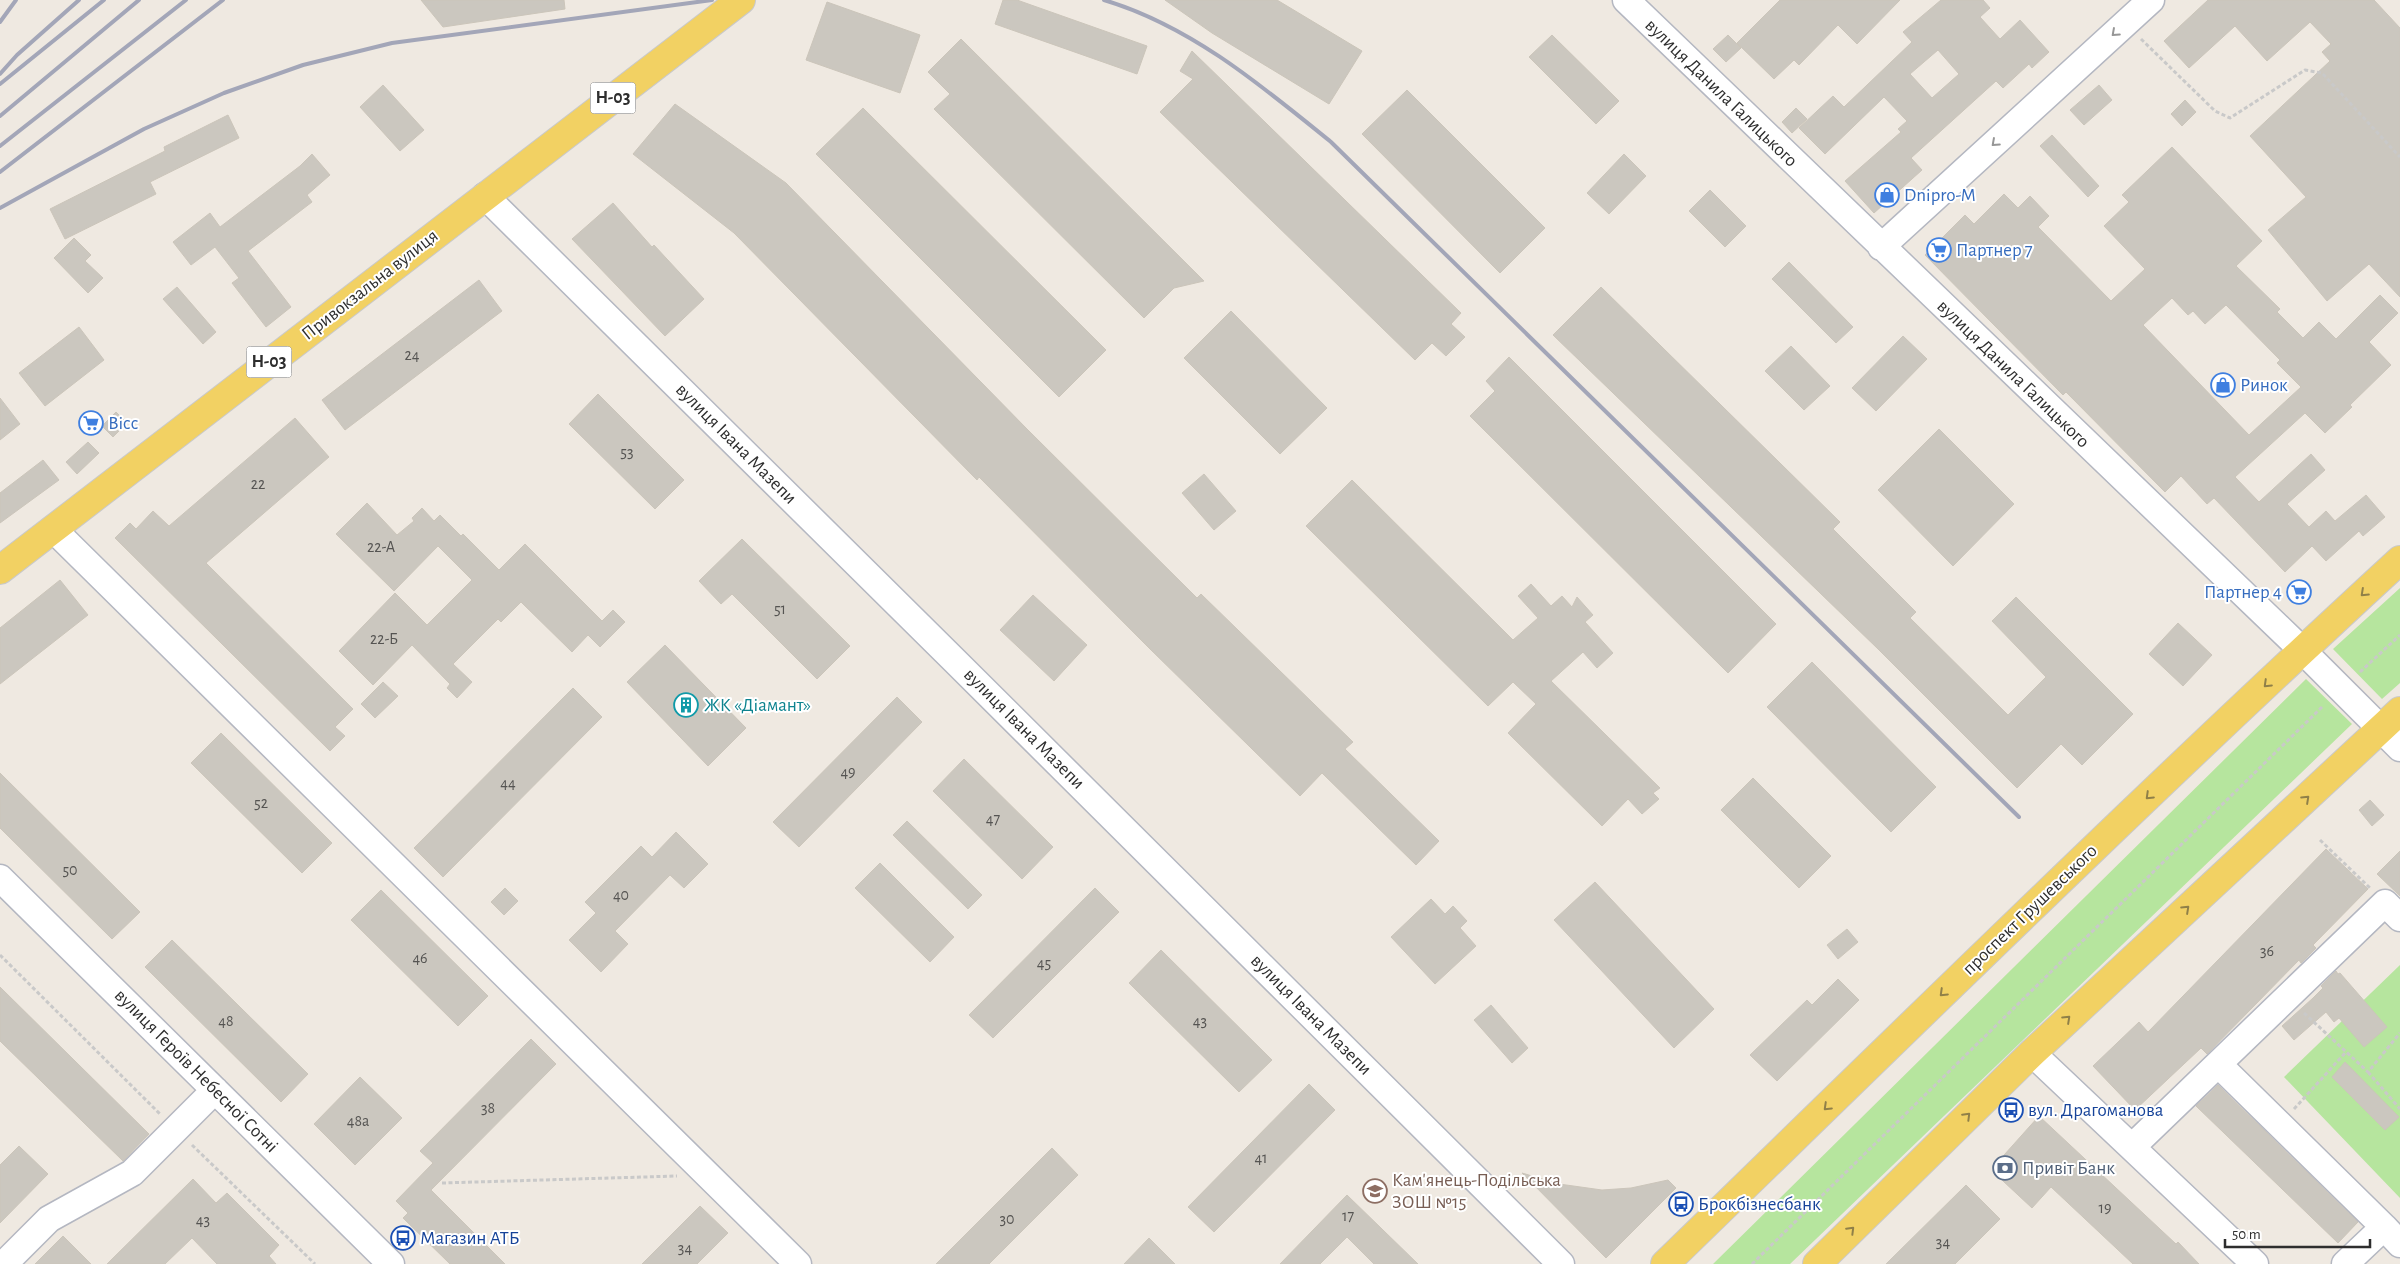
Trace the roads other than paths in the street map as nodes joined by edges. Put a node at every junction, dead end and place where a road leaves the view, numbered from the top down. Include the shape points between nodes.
1 (741, 0) edge
2 (1626, 0) edge
3 (2151, 0) edge
4 (485, 196) junction
5 (1881, 247) junction
6 (54, 528) junction
7 (2400, 560) edge
8 (0, 570) edge
9 (2302, 650) junction
10 (2400, 711) edge
11 (2380, 729) junction
12 (2400, 748) edge
13 (0, 878) edge
14 (2392, 910) edge
15 (2032, 1053) junction
16 (2218, 1064) junction
17 (215, 1090) junction
18 (2132, 1147) junction
19 (2392, 1235) edge
20 (4, 1264) edge
21 (391, 1264) edge
22 (798, 1264) edge
23 (1561, 1264) edge
24 (1665, 1264) edge
25 (1817, 1264) edge
26 (2256, 1264) edge
27 (2344, 1264) edge

1 - 4 main road, Привокзальна вулиця / Н-03
2 - 5 street, вулиця Данила Галицького
3 -> 5 street
4 - 6 main road, Привокзальна вулиця / Н-03
4 - 23 street, вулиця Івана Мазепи
5 - 9 street, вулиця Данила Галицького
6 - 8 main road, Привокзальна вулиця / Н-03
6 - 22 street
7 -> 9 main road, проспект Грушевського
9 - 11 street, вулиця Данила Галицького
9 -> 24 main road, проспект Грушевського
10 - 11 main road
11 - 12 street, вулиця Данила Галицького
15 -> 11 main road
13 - 17 street, вулиця Героїв Небесної Сотні
14 - 16 street via 2286,998
15 - 18 street
25 -> 15 main road
16 - 18 street
16 - 19 street
17 - 20 street via 132,1173 49,1219
17 - 21 street, вулиця Героїв Небесної Сотні
18 - 26 street
19 - 27 street

